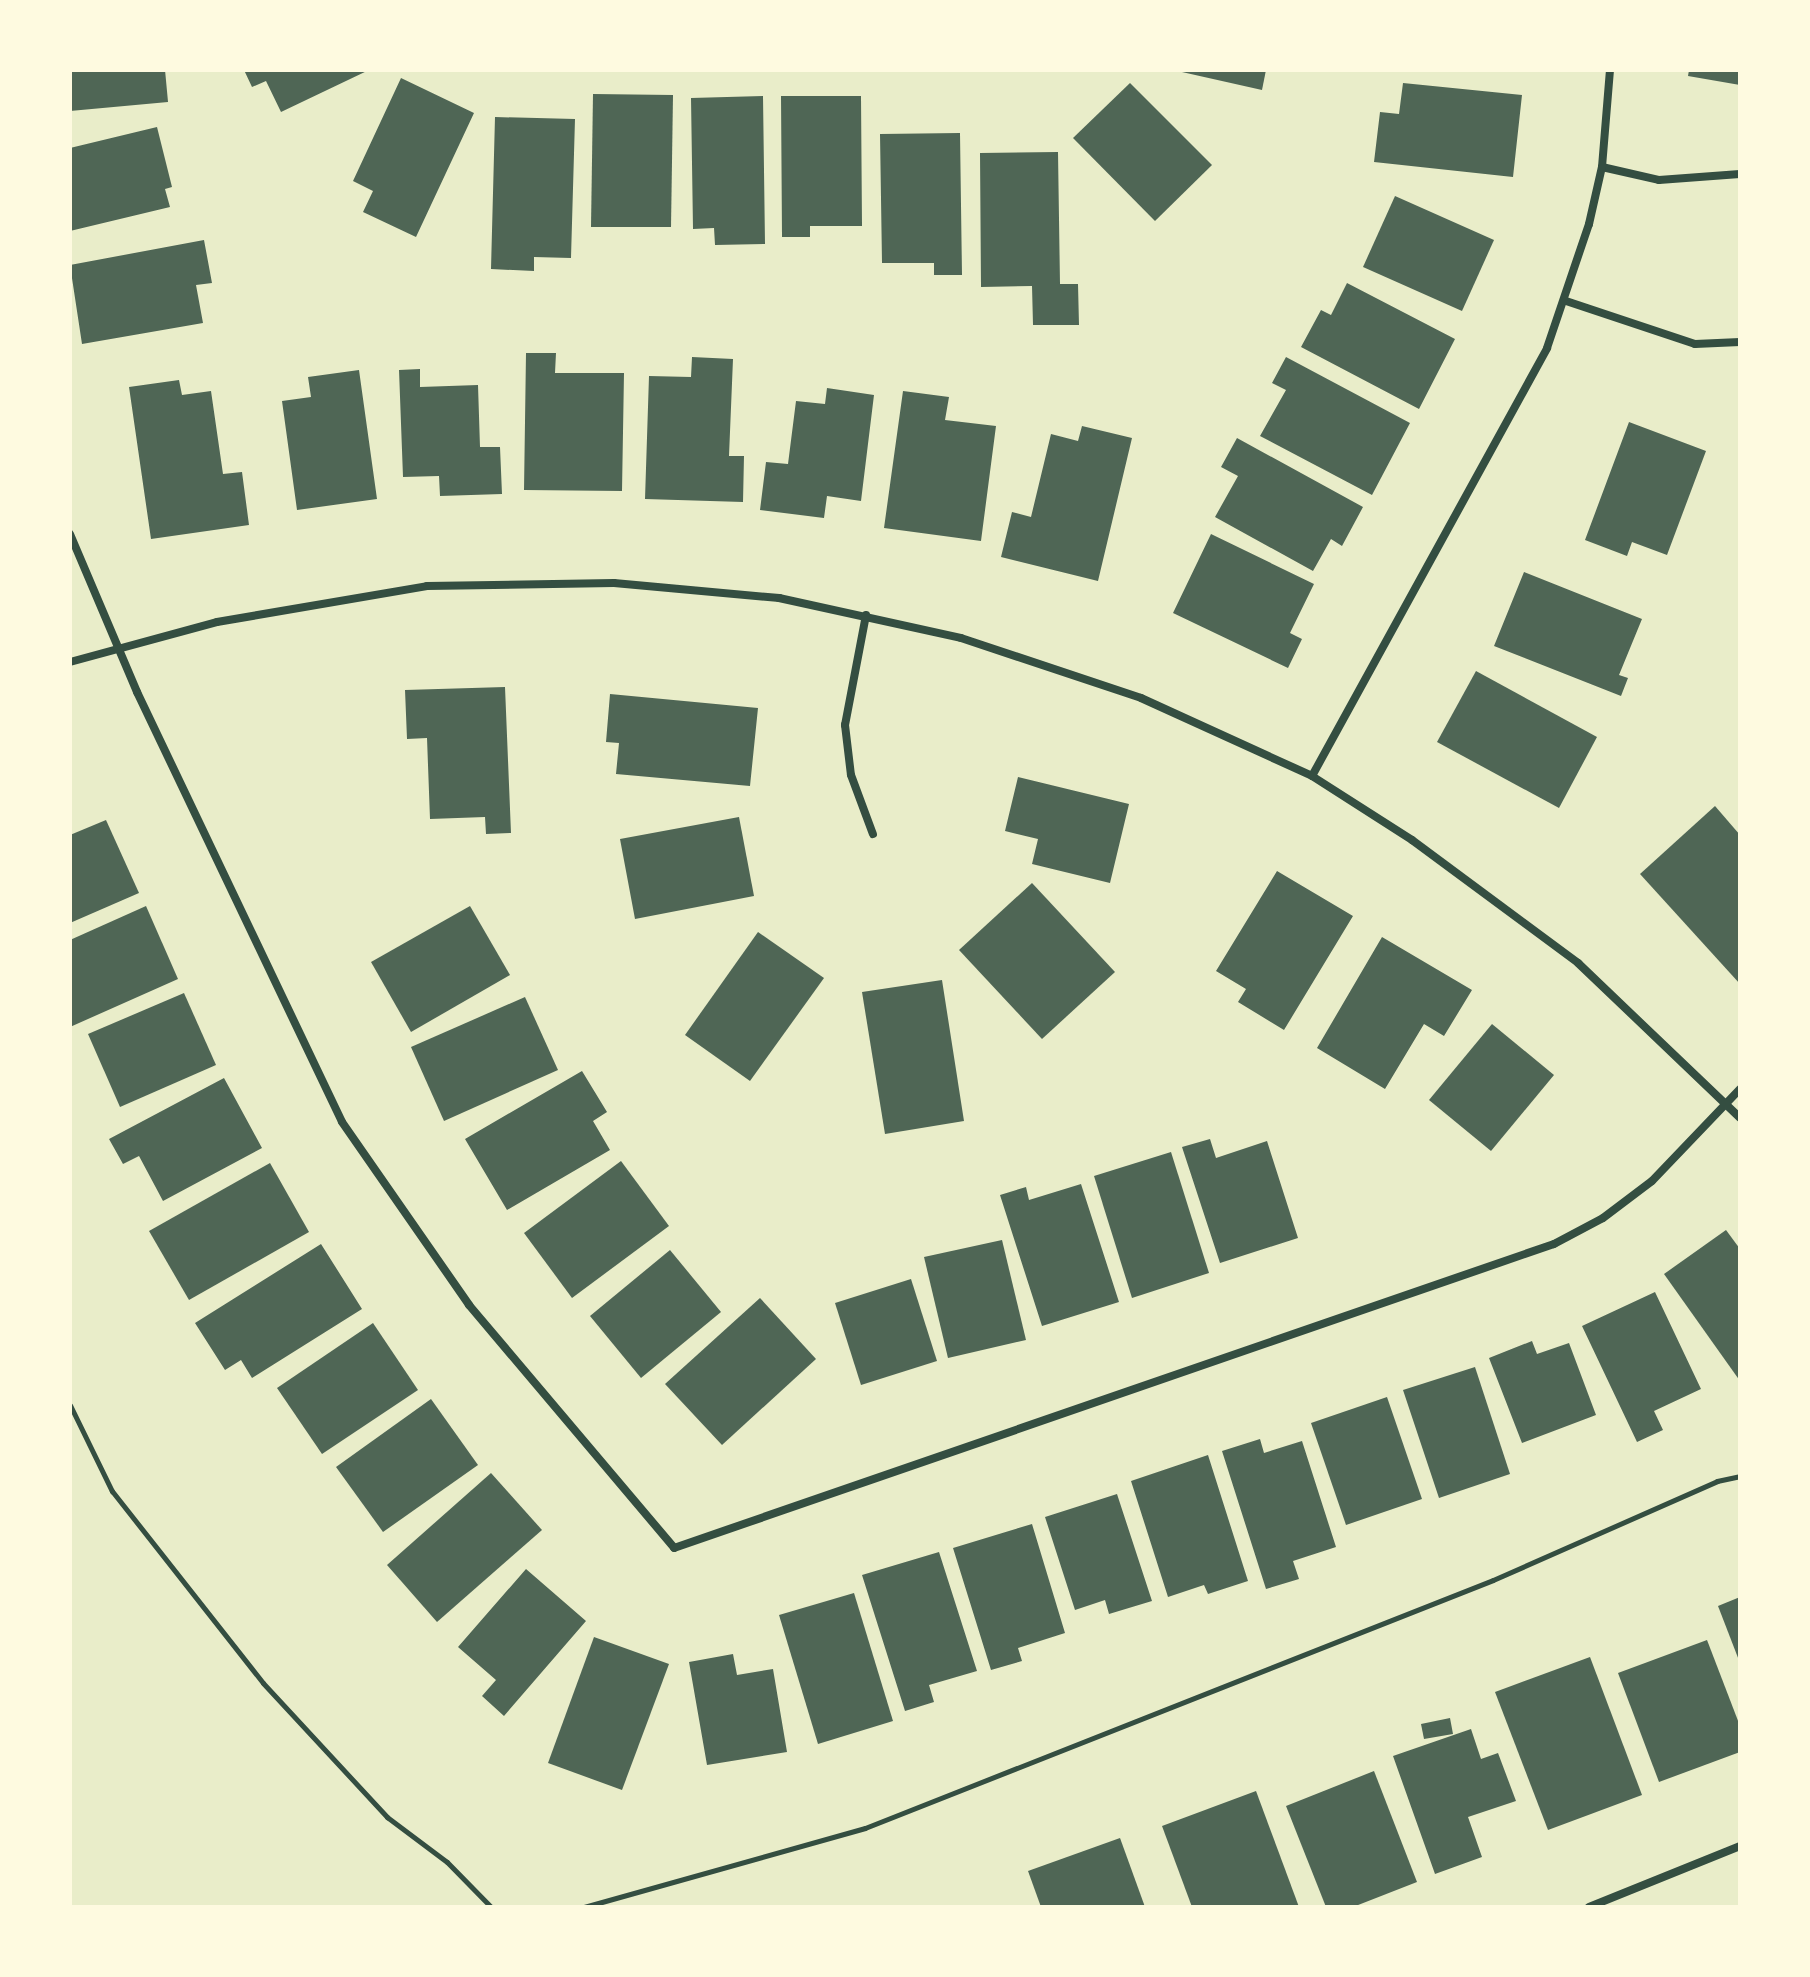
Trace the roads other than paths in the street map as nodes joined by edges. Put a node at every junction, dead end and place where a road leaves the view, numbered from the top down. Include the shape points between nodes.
1 (1610, 70) edge
2 (1602, 167) junction
3 (1740, 174) edge
4 (1566, 301) junction
5 (1740, 342) edge
6 (70, 534) edge
7 (866, 615) junction
8 (117, 647) junction
9 (70, 662) edge
10 (1312, 776) junction
11 (873, 834) dead end
12 (1740, 1089) edge
13 (1726, 1102) junction
14 (1740, 1118) edge
15 (1740, 1846) edge
16 (1589, 1907) edge

1 - 2 street
2 - 3 street via 1659,180
2 - 4 street
4 - 5 street via 1695,344
4 - 10 street via 1547,348
6 - 8 street
7 - 8 street via 779,598 614,583 427,586 217,622
7 - 10 street via 1029,658 1141,698
7 - 11 street via 845,725 851,775
8 - 9 street
8 - 13 street via 342,1122 469,1305 674,1548 1554,1244 1603,1218 1652,1181
10 - 13 street via 1412,840 1578,963
12 - 13 street
13 - 14 street
15 - 16 street

